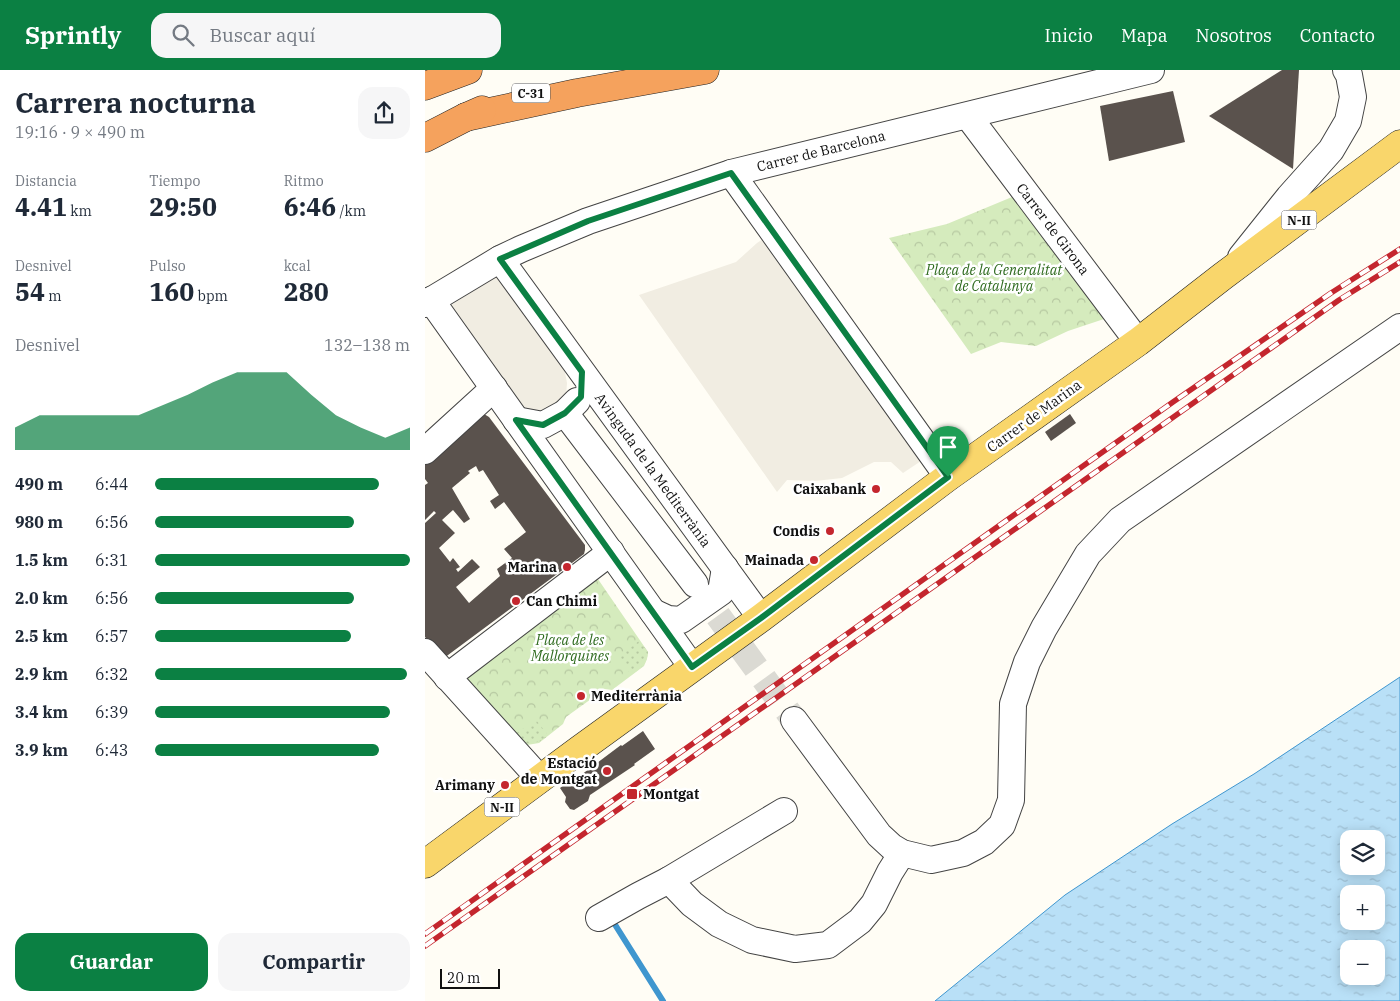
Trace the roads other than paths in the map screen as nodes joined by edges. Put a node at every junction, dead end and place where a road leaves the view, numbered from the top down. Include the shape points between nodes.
1 (445, 70) edge
2 (468, 70) edge
3 (597, 70) edge
4 (705, 70) edge
5 (1151, 70) edge
6 (1346, 70) edge
7 (425, 82) edge
8 (425, 86) edge
9 (968, 116) junction
10 (466, 117) junction
11 (425, 138) edge
12 (1400, 144) edge
13 (731, 173) junction
14 (500, 259) junction
15 (1223, 276) junction
16 (428, 302) edge
17 (1400, 327) edge
18 (1137, 342) junction
19 (582, 372) junction
20 (494, 388) junction
21 (565, 413) junction
22 (516, 420) junction
23 (425, 451) edge
24 (948, 477) junction
25 (611, 552) junction
26 (725, 568) junction
27 (695, 584) tunnel mouth
28 (653, 612) junction
29 (761, 618) junction
30 (425, 652) edge
31 (692, 667) junction
32 (447, 677) junction
33 (795, 720) tunnel mouth
34 (539, 779) junction
35 (784, 811) dead end
36 (902, 853) junction
37 (425, 864) edge
38 (669, 880) junction
39 (599, 918) dead end

1 - 7 highway
2 - 8 highway
3 - 10 highway, C-31
4 - 10 highway
5 - 9 street, Carrer de Barcelona
6 - 15 street via 1353,97 1348,122 1331,150
9 - 13 street, Carrer de Barcelona
9 - 18 street, Carrer de Girona
10 - 11 highway, C-31
12 - 15 main road, Carrer de Marina / N-II
13 - 14 street, Carrer de Barcelona via 588,221
13 - 24 street
14 - 16 street
14 - 19 street, Avinguda de la Mediterrània
15 - 18 main road, Carrer de Marina / N-II
16 - 20 street
17 - 36 street via 1120,520 1088,554 1027,662 1013,704 1011,800 1002,825 984,842 963,853 931,860
18 - 24 main road, Carrer de Marina / N-II
19 - 21 street, Avinguda de la Mediterrània via 581,397
19 - 26 street, Avinguda de la Mediterrània
20 - 22 street
20 - 23 street
21 - 22 street, Avinguda de la Mediterrània via 543,425
21 - 27 street
22 - 25 street
24 - 29 main road, Carrer de Marina / N-II
25 - 28 street
25 - 32 street
26 - 28 street via 721,592 681,620 668,619
26 - 29 street, Avinguda de la Mediterrània
28 - 31 street
29 - 31 main road, Carrer de Marina / N-II
30 - 32 street
31 - 34 main road, Carrer de Marina / N-II
32 - 34 street
33 - 36 street via 879,835
34 - 37 main road, Carrer de Marina / N-II
35 - 38 street
36 - 38 street via 874,904 860,922 828,945 795,948 752,940 719,924 691,904
38 - 39 street

